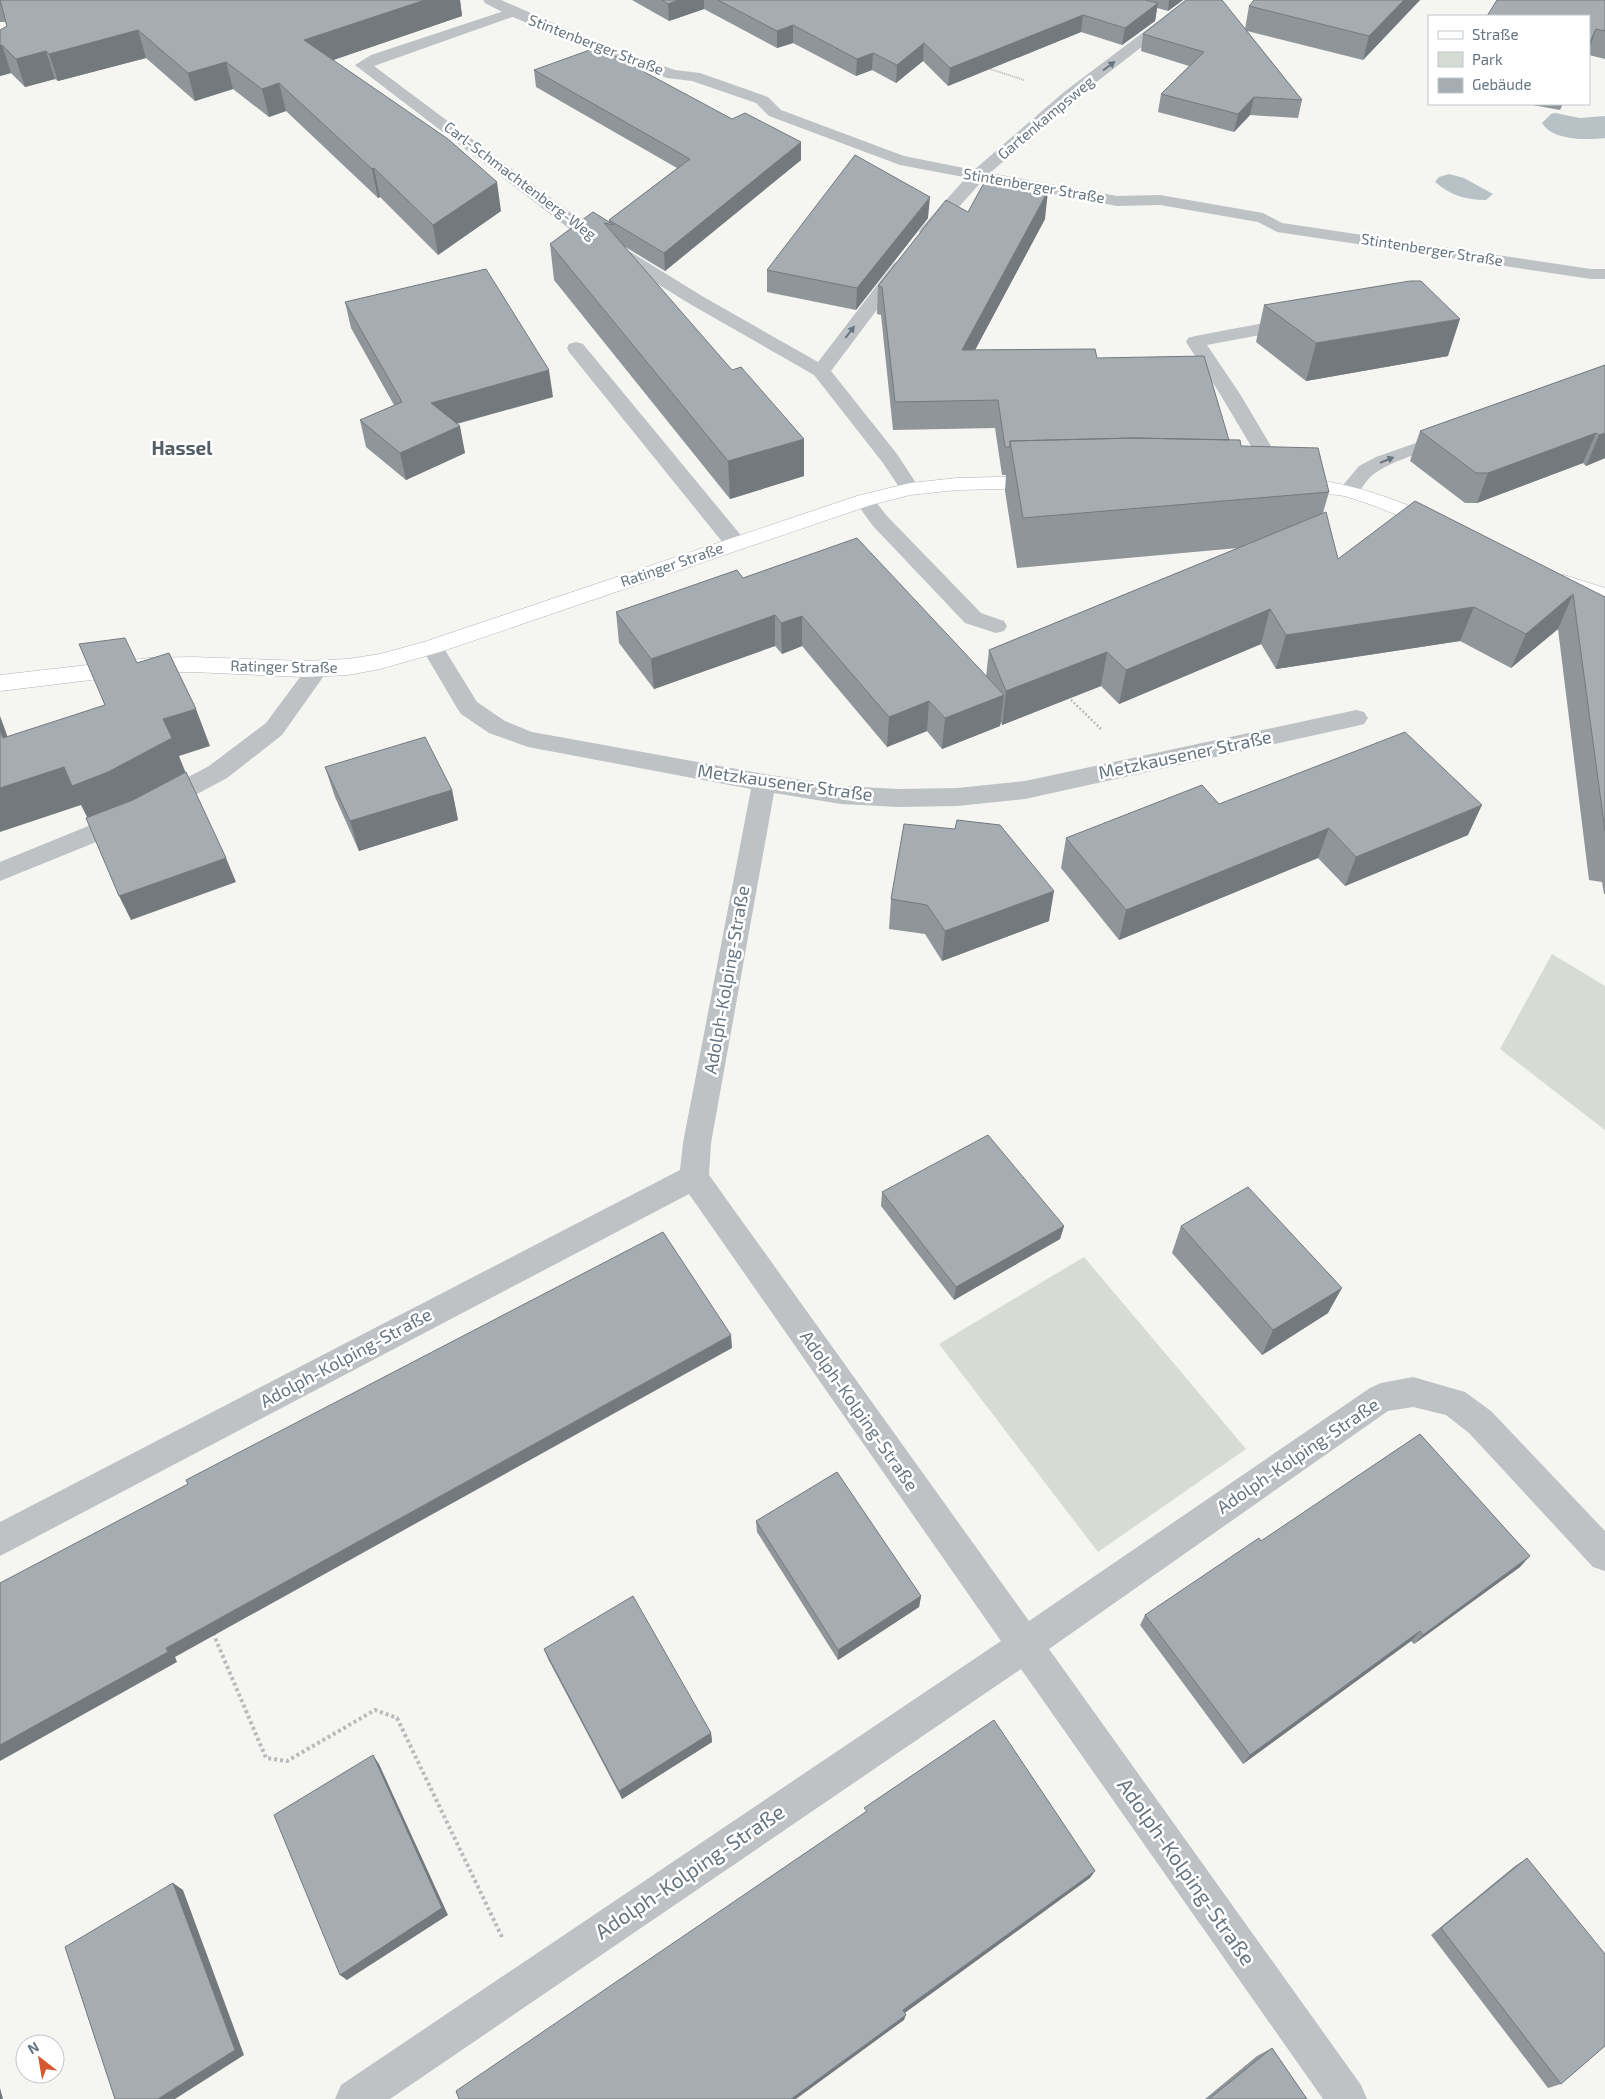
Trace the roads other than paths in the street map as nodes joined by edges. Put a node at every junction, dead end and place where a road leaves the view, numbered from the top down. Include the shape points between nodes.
1 (490, 0) edge
2 (1195, 0) edge
3 (513, 12) junction
4 (1152, 14) edge
5 (1171, 19) junction
6 (977, 176) junction
7 (1605, 274) edge
8 (1310, 320) edge
9 (576, 348) dead end
10 (820, 371) junction
11 (1464, 432) edge
12 (1066, 481) edge
13 (910, 489) junction
14 (1349, 490) junction
15 (864, 500) junction
16 (1451, 532) edge
17 (736, 544) junction
18 (1549, 576) edge
19 (1605, 596) edge
20 (996, 626) dead end
21 (432, 647) junction
22 (317, 670) junction
23 (0, 683) edge
24 (1356, 718) dead end
25 (764, 783) junction
26 (0, 872) edge
27 (694, 1177) junction
28 (0, 1540) edge
29 (1605, 1555) edge
30 (1025, 1645) junction
31 (355, 2099) edge
32 (1347, 2099) edge

1 - 3 street, Stintenberger Straße
2 - 5 street, Gartenkampsweg
3 - 6 street, Stintenberger Straße via 672,75 694,76 762,100 775,113 900,160
3 - 10 street, Carl-Schmachtenberg-Weg via 363,65 581,229
4 - 5 street
6 -> 5 street, Gartenkampsweg via 1070,95
6 - 7 street, Stintenberger Straße via 1117,201 1160,200 1263,218 1277,226
10 -> 6 street, Gartenkampsweg via 913,251
8 - 14 street via 1195,342 1230,394 1273,483 1319,484
9 - 17 street
10 - 13 street, Carl-Schmachtenberg-Weg via 900,470
14 -> 11 street via 1366,470 1383,461
12 - 13 street, Ratinger Straße via 957,484
13 - 15 street, Ratinger Straße
14 - 16 street
15 - 17 street, Ratinger Straße
15 - 20 street via 973,618
17 - 21 street, Ratinger Straße
18 - 19 street
21 - 22 street, Ratinger Straße via 391,659
21 - 25 street, Metzkausener Straße via 469,708 497,727 528,739
22 - 23 street, Ratinger Straße via 170,665
22 - 26 street via 274,729 218,772 134,817
24 - 25 street, Metzkausener Straße via 1025,790 957,797 899,798
25 - 27 street, Adolph-Kolping-Straße via 697,1143
27 - 28 street, Adolph-Kolping-Straße
27 - 30 street, Adolph-Kolping-Straße
29 - 30 street, Adolph-Kolping-Straße via 1480,1422 1454,1402 1413,1392 1380,1398
30 - 31 street, Adolph-Kolping-Straße
30 - 32 street, Adolph-Kolping-Straße

